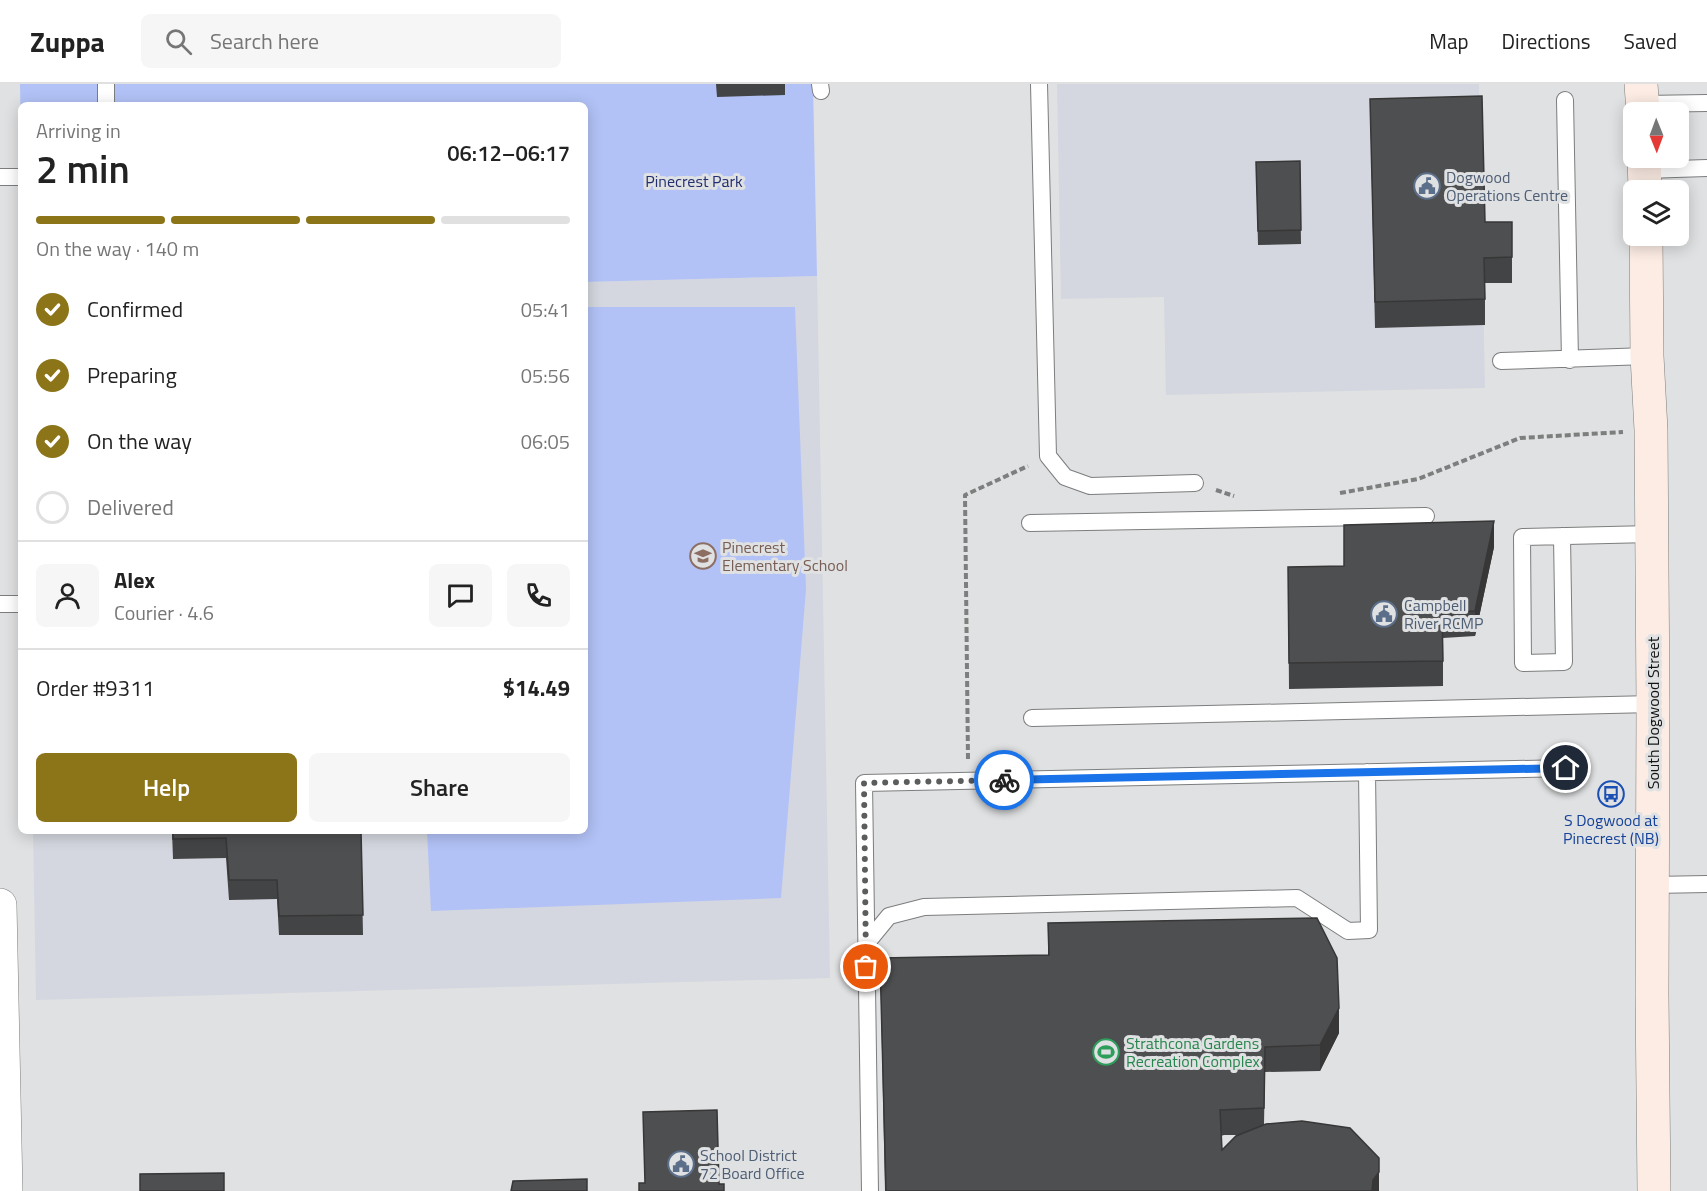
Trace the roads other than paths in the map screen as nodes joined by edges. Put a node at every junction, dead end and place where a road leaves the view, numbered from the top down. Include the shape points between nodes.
1 (106, 84) edge
2 (1039, 84) edge
3 (1565, 100) dead end
4 (1642, 100) edge
5 (106, 102) edge
6 (1707, 104) edge
7 (1707, 168) edge
8 (1645, 173) edge
9 (0, 177) edge
10 (18, 177) edge
11 (1646, 246) edge
12 (1647, 356) junction
13 (1570, 360) junction
14 (1501, 361) dead end
15 (1195, 483) road end
16 (1426, 516) dead end
17 (1030, 523) dead end
18 (1651, 534) junction
19 (1562, 536) junction
20 (0, 604) edge
21 (18, 604) edge
22 (1653, 704) junction
23 (1032, 718) dead end
24 (1566, 768) dead end
25 (1367, 772) junction
26 (1707, 884) edge
27 (1653, 885) junction
28 (0, 905) edge
29 (866, 944) junction
30 (6, 1191) edge
31 (870, 1191) edge
32 (1654, 1191) edge

1 - 5 lane
2 - 15 lane via 1048,456 1065,477 1090,486
3 - 13 lane
4 - 6 lane
7 - 8 lane
9 - 10 lane
11 - 12 main road, South Dogwood Street
12 - 13 lane
12 - 18 main road, South Dogwood Street
13 - 14 lane
16 - 17 lane
18 - 19 lane
18 - 22 main road, South Dogwood Street
19 - 19 lane via 1564,662 1523,663 1522,537
20 - 21 lane
22 - 23 lane
22 - 27 main road, South Dogwood Street
24 - 25 lane
25 - 29 lane via 864,783
25 - 29 lane via 1369,930 1348,931 1297,898 924,907 889,915
26 - 27 lane
27 - 32 main road, South Dogwood Street
28 - 30 street
29 - 31 lane

